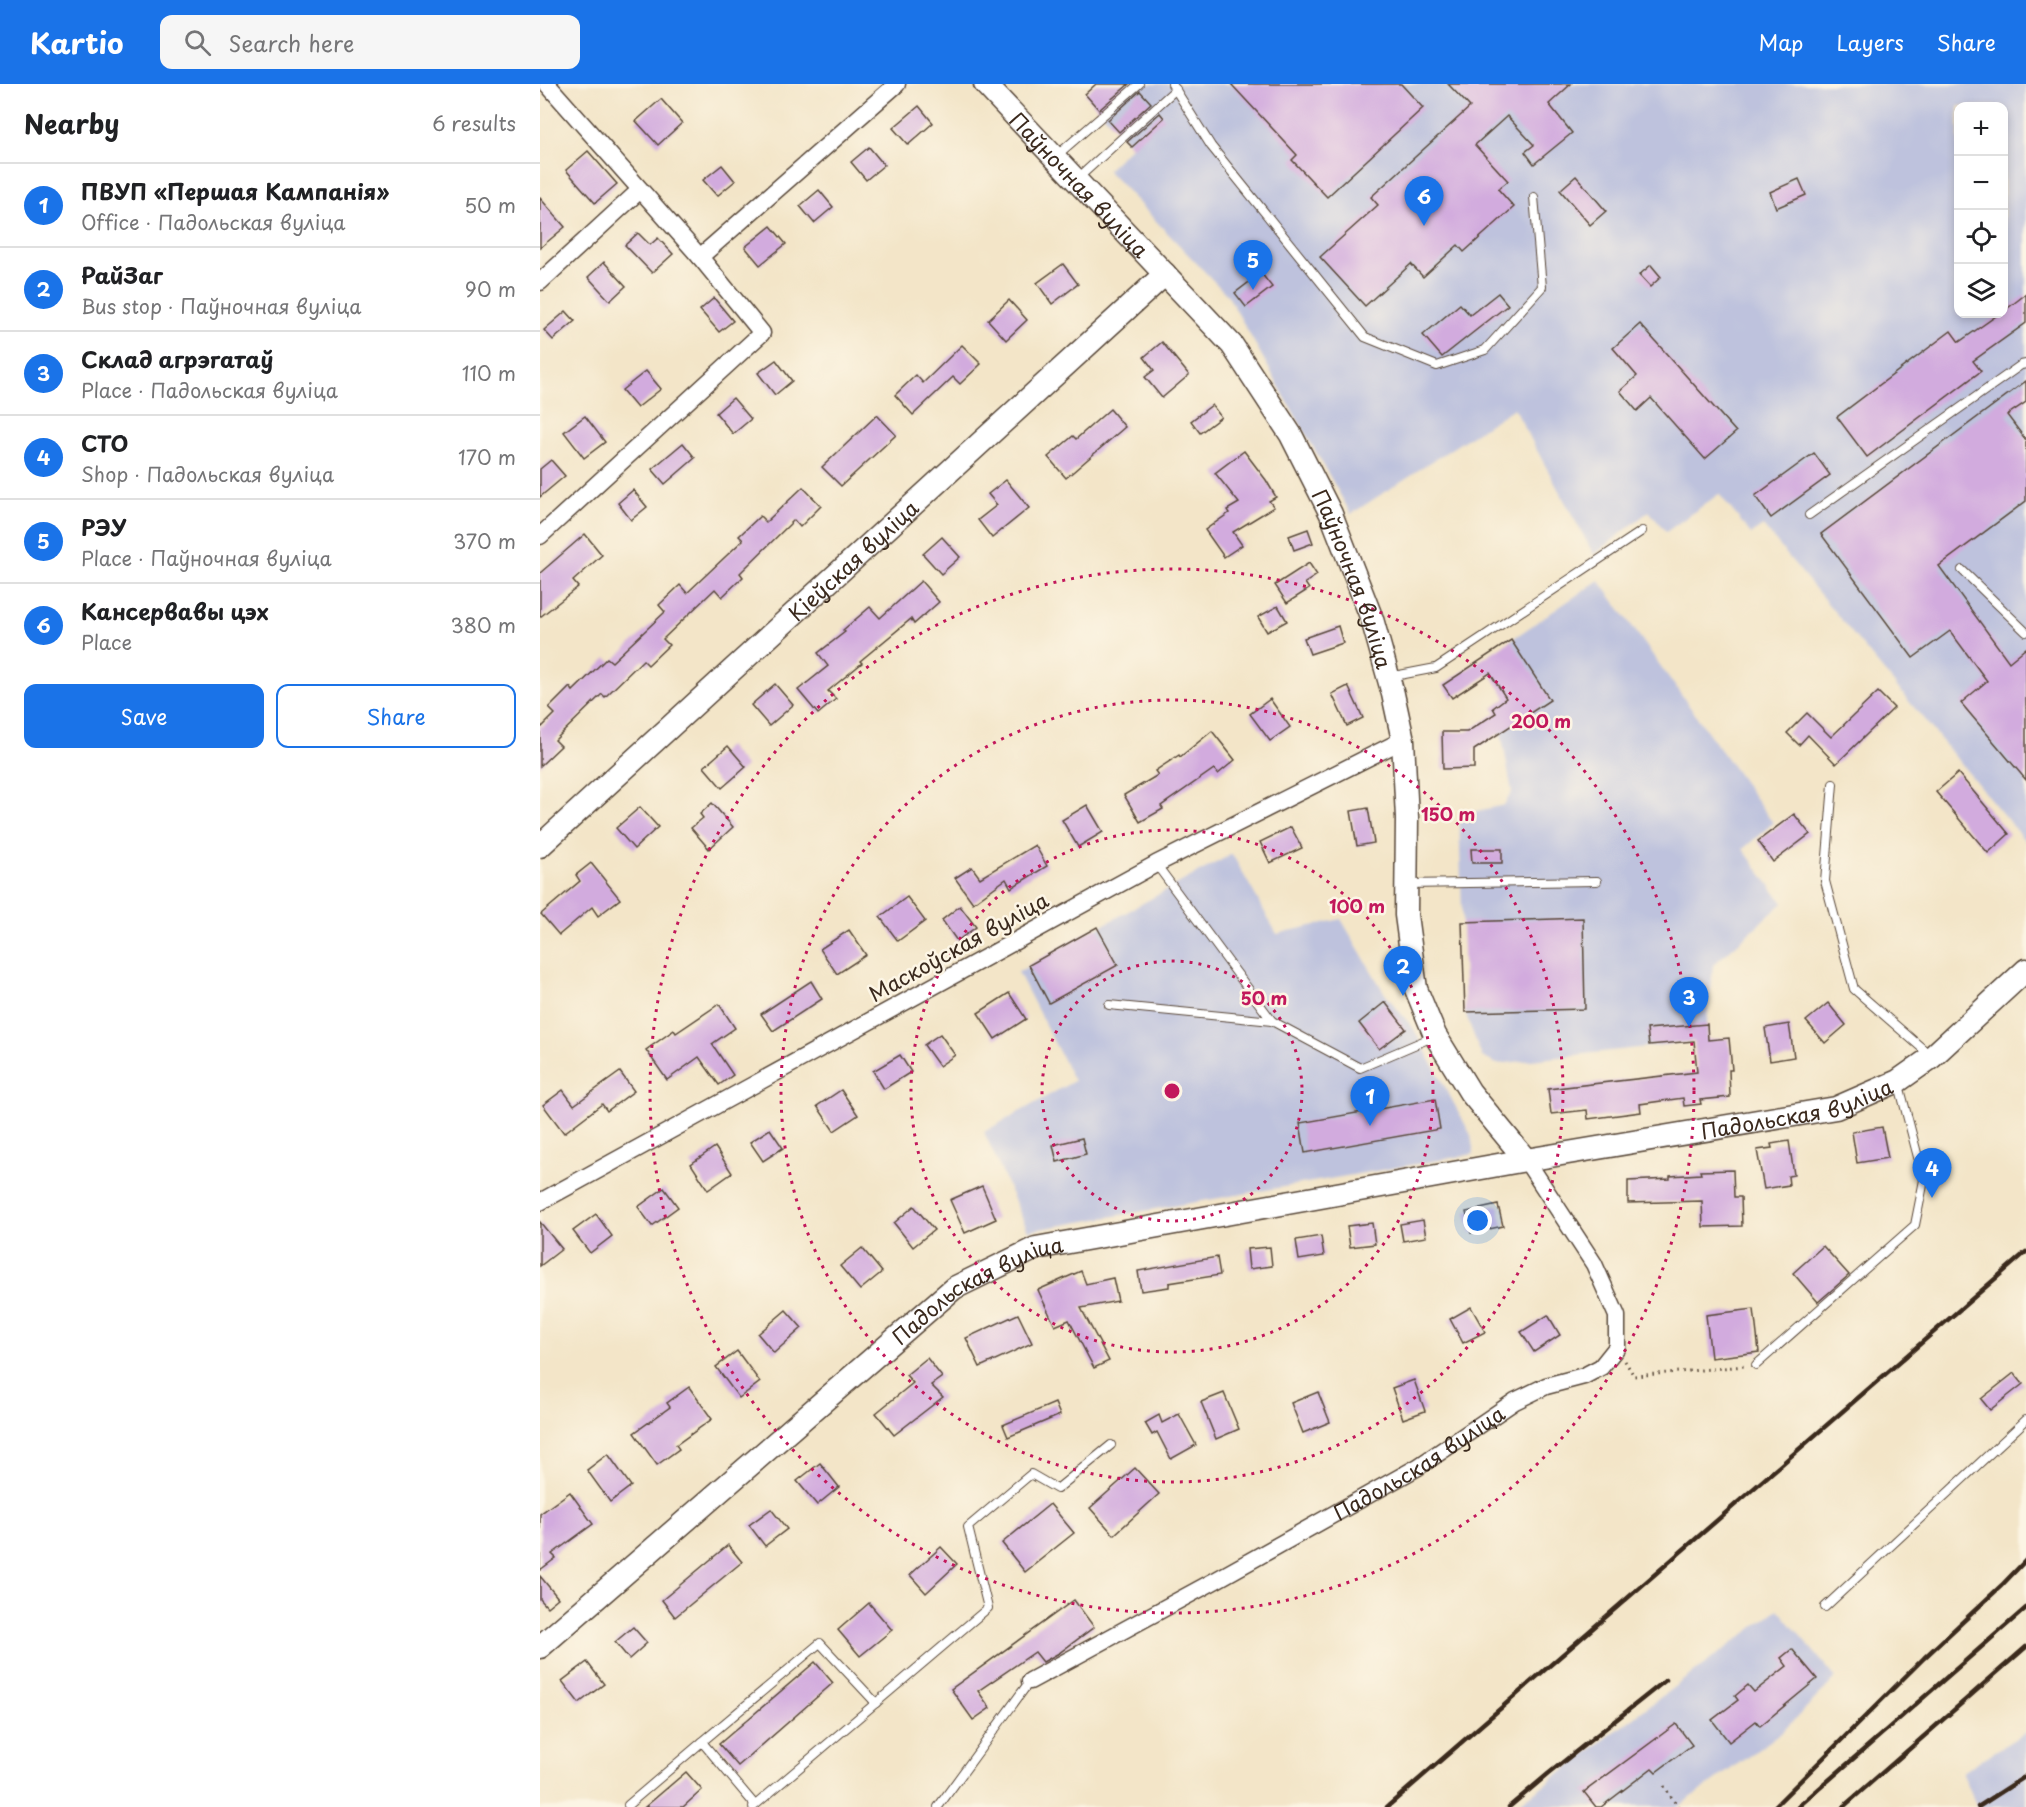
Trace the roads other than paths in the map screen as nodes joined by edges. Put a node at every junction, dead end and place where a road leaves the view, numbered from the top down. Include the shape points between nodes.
1 (547, 84) edge
2 (897, 84) edge
3 (985, 84) edge
4 (1139, 84) edge
5 (1174, 86) edge
6 (1055, 158) junction
7 (1076, 180) junction
8 (640, 190) junction
9 (1534, 197) dead end
10 (700, 257) junction
11 (1165, 274) junction
12 (540, 282) edge
13 (2026, 364) edge
14 (1809, 515) dead end
15 (1642, 531) dead end
16 (540, 536) edge
17 (1962, 570) dead end
18 (2026, 632) edge
19 (1388, 677) junction
20 (1403, 740) junction
21 (1833, 784) dead end
22 (540, 846) edge
23 (1156, 864) junction
24 (1597, 881) dead end
25 (1407, 884) junction
26 (2026, 970) edge
27 (1109, 1005) dead end
28 (1272, 1021) junction
29 (1435, 1035) junction
30 (1932, 1057) junction
31 (1898, 1081) junction
32 (1526, 1160) junction
33 (540, 1202) edge
34 (1756, 1365) road end
35 (2026, 1420) edge
36 (1111, 1445) dead end
37 (1825, 1607) dead end
38 (540, 1647) edge
39 (1030, 1681) joint
40 (876, 1702) junction
41 (702, 1742) junction
42 (628, 1805) dead end
43 (754, 1806) edge
44 (938, 1807) edge

1 - 8 street
2 - 10 street
3 - 6 street, Паўночная вуліца
4 - 6 lane
5 - 7 lane
5 - 9 lane via 1211,146 1365,337 1437,366 1485,350 1542,287
6 - 7 street, Паўночная вуліца
7 - 11 street, Паўночная вуліца
8 - 10 street
8 - 12 street
10 - 16 street via 762,333
11 - 19 street, Паўночная вуліца via 1233,345 1292,435 1347,552
11 - 22 street, Кіеўская вуліца
13 - 14 lane
15 - 19 lane via 1436,668
17 - 18 lane
19 - 20 street, Паўночная вуліца
20 - 23 street, Маскоўская вуліца
20 - 25 street, Паўночная вуліца
21 - 30 lane via 1825,881 1854,989
23 - 28 lane
23 - 33 street, Маскоўская вуліца
24 - 25 lane
25 - 29 street, Паўночная вуліца via 1406,915 1416,989
26 - 30 street, Падольская вуліца
27 - 28 lane
28 - 29 lane via 1360,1068
29 - 32 street, Паўночная вуліца via 1470,1092
30 - 31 street, Падольская вуліца
31 - 32 street, Падольская вуліца via 1836,1107
31 - 34 lane via 1923,1180 1915,1225
32 - 38 street, Падольская вуліца via 1036,1248 954,1288
32 - 39 street, Падольская вуліца via 1594,1264 1617,1316 1617,1347 1601,1367 1515,1401 1418,1467
35 - 37 lane
36 - 40 lane via 1057,1489 1031,1474 968,1527 988,1608
39 - 44 lane
40 - 41 lane via 820,1643
40 - 43 lane
41 - 42 lane
41 - 43 lane

